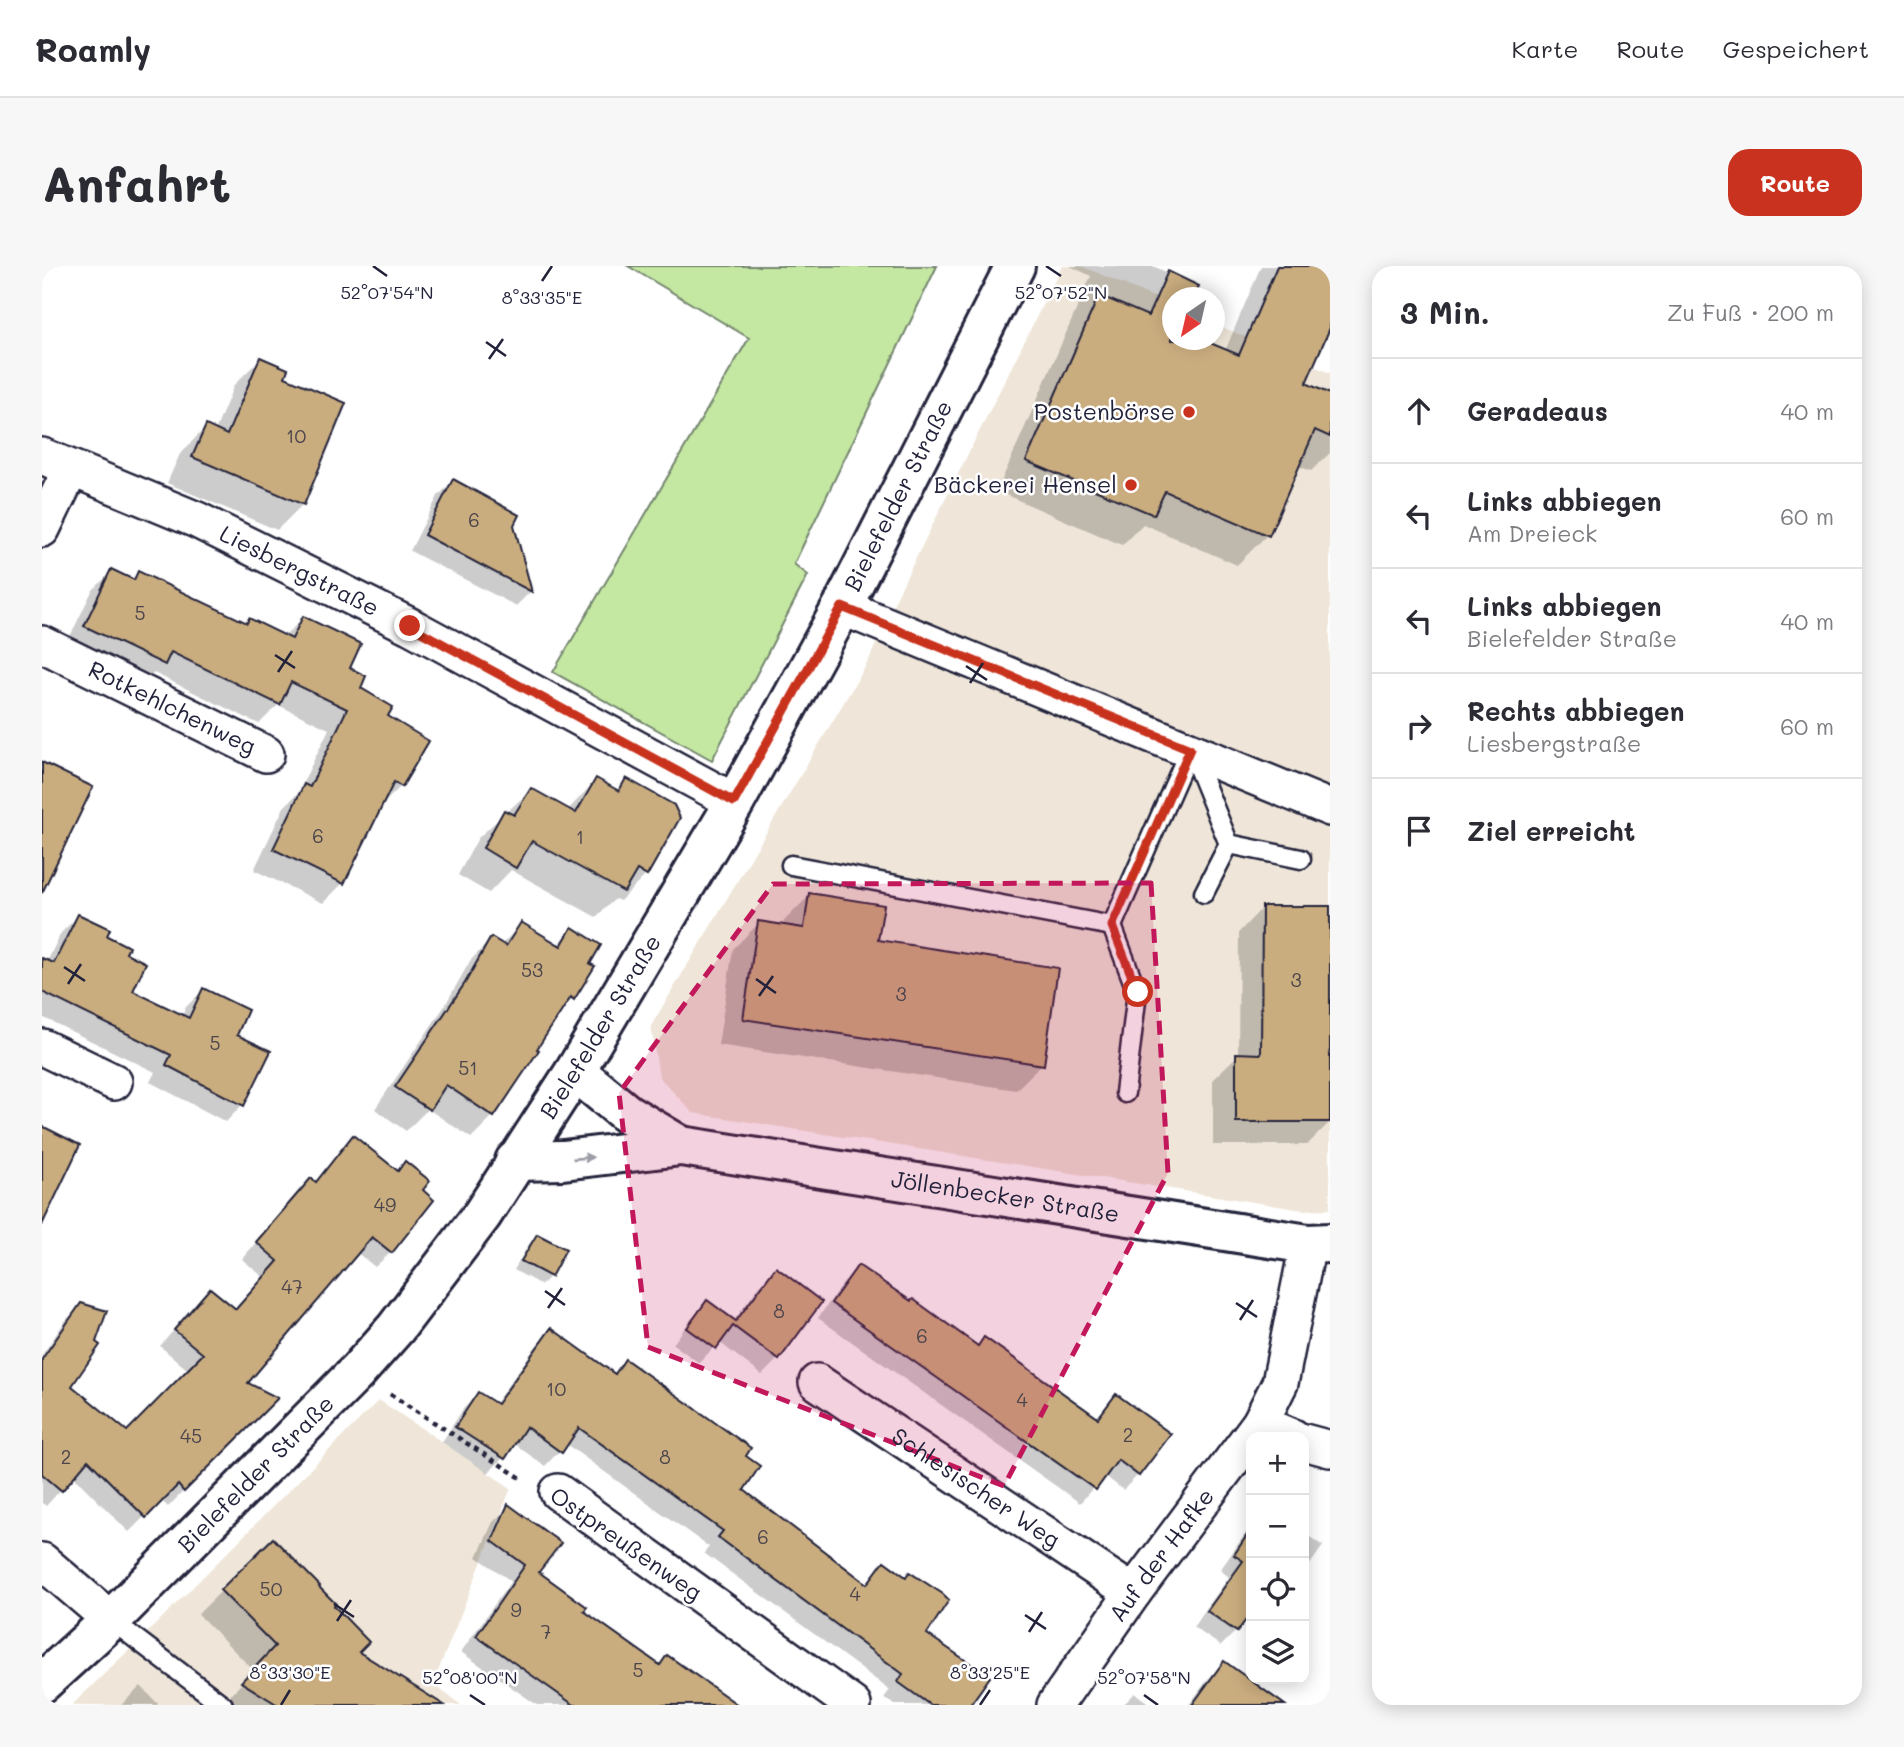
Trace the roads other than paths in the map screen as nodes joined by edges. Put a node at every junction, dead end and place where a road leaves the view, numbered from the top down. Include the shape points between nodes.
1 (1015, 266) edge
2 (57, 463) edge
3 (42, 529) edge
4 (842, 607) junction
5 (42, 644) edge
6 (1190, 749) junction
7 (266, 754) dead end
8 (734, 802) junction
9 (1330, 807) edge
10 (1229, 844) junction
11 (1301, 859) dead end
12 (791, 865) dead end
13 (1203, 893) dead end
14 (1112, 926) junction
15 (42, 1047) edge
16 (575, 1071) junction
17 (114, 1082) dead end
18 (1125, 1093) dead end
19 (681, 1146) junction
20 (515, 1161) junction
21 (1313, 1255) edge
22 (817, 1382) dead end
23 (1260, 1423) junction
24 (1281, 1432) edge
25 (1309, 1443) edge
26 (1330, 1449) edge
27 (558, 1492) road end
28 (42, 1561) edge
29 (1133, 1593) junction
30 (111, 1620) junction
31 (42, 1683) edge
32 (223, 1705) edge
33 (853, 1705) edge
34 (1055, 1705) edge

1 - 4 main road, Bielefelder Straße
2 - 3 street
2 - 8 street, Liesbergstraße via 197,520 397,620
4 - 6 street
4 - 8 main road, Bielefelder Straße
5 - 7 street, Rotkehlchenweg
6 - 9 street
6 - 10 lane
6 - 14 lane
8 - 16 main road, Bielefelder Straße
10 - 11 lane
10 - 13 lane
12 - 14 lane
14 - 18 lane via 1138,992
15 - 17 street
16 - 19 main road, Jöllenbecker Straße via 626,1113
16 - 20 main road, Bielefelder Straße
20 -> 19 main road, Jöllenbecker Straße
19 - 21 main road, Jöllenbecker Straße
20 - 30 main road, Bielefelder Straße via 482,1215 396,1328
21 - 23 street, Auf der Hafke via 1280,1383
22 - 29 street, Schlesischer Weg
23 - 24 street
23 - 29 street, Auf der Hafke
25 - 26 street
27 - 33 street, Ostpreußenweg
28 - 30 street
29 - 34 street, Auf der Hafke
30 - 31 main road, Bielefelder Straße
30 - 32 lane

